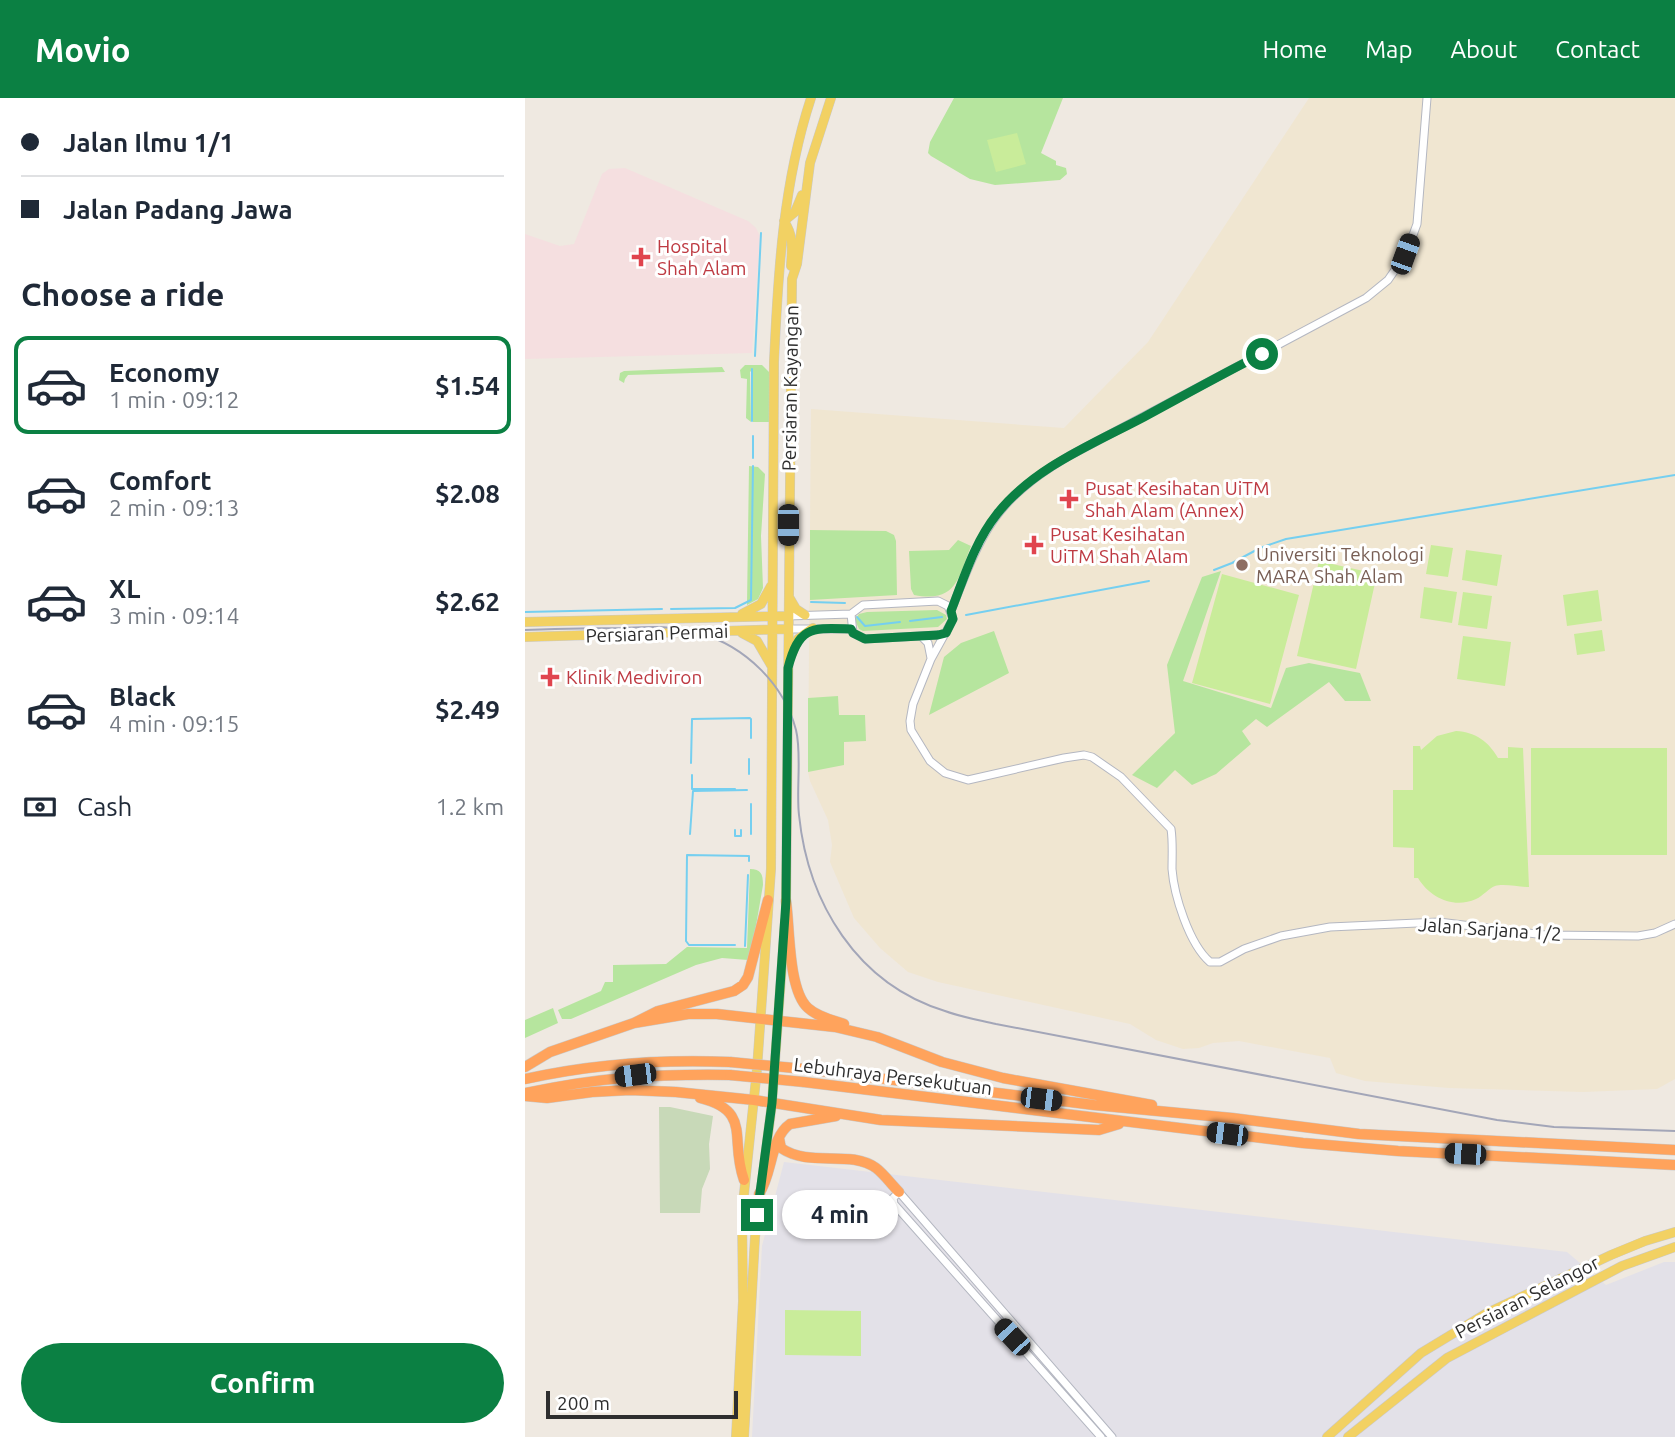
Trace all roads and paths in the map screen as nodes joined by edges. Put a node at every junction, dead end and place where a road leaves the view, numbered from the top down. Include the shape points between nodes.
1 (811, 98) edge
2 (831, 98) edge
3 (1427, 98) edge
4 (806, 184) junction
5 (784, 221) junction
6 (792, 279) junction
7 (773, 582) junction
8 (961, 587) junction
9 (788, 595) junction
10 (937, 601) junction
11 (951, 611) junction
12 (851, 614) junction
13 (788, 615) junction
14 (805, 615) junction
15 (773, 616) junction
16 (734, 617) junction
17 (525, 622) edge
18 (813, 628) junction
19 (773, 629) junction
20 (788, 629) junction
21 (851, 629) junction
22 (732, 630) junction
23 (946, 633) junction
24 (921, 636) junction
25 (525, 637) edge
26 (931, 659) junction
27 (788, 668) junction
28 (773, 670) junction
29 (768, 900) junction
30 (786, 901) junction
31 (1675, 924) edge
32 (760, 1018) junction
33 (778, 1020) junction
34 (634, 1023) junction
35 (877, 1037) junction
36 (525, 1067) edge
37 (525, 1079) edge
38 (676, 1092) junction
39 (525, 1095) edge
40 (754, 1100) junction
41 (772, 1103) junction
42 (840, 1115) junction
43 (1232, 1118) junction
44 (1124, 1123) junction
45 (779, 1138) junction
46 (1675, 1150) edge
47 (1675, 1165) edge
48 (744, 1180) junction
49 (899, 1192) junction
50 (759, 1194) junction
51 (1675, 1232) edge
52 (1675, 1247) edge
53 (736, 1437) edge
54 (744, 1437) edge
55 (1101, 1437) edge
56 (1112, 1437) edge
57 (1327, 1437) edge
58 (1348, 1437) edge

1 - 5 main road, Persiaran Kayangan
2 - 4 main road, Persiaran Kayangan
3 - 8 street via 1417,224 1388,280 1366,298 1034,478 986,530
4 - 5 main road via 795,212
4 - 6 main road, Persiaran Kayangan
5 - 6 main road via 792,239
5 - 7 main road, Persiaran Kayangan via 774,362
6 - 9 main road, Persiaran Kayangan
7 - 15 main road, Persiaran Kayangan
7 - 16 main road via 761,604
8 - 10 street
8 - 11 street
9 - 13 main road, Persiaran Kayangan
9 - 14 main road
10 - 11 street
10 - 12 street via 863,605
11 - 23 street via 953,619
12 - 14 street
12 - 21 street
13 - 14 street
13 - 15 main road, Persiaran Permai
13 - 20 main road, Persiaran Kayangan
15 - 16 main road, Persiaran Permai
15 - 19 main road, Persiaran Kayangan
16 - 17 main road, Persiaran Permai
18 - 20 street
18 - 21 street
18 - 27 main road via 798,639
19 - 20 main road, Persiaran Permai
19 - 22 main road, Persiaran Permai
19 - 28 main road, Persiaran Kayangan
20 - 27 main road, Persiaran Kayangan
21 - 24 street via 865,639
22 - 25 main road, Persiaran Permai
22 - 28 main road via 753,637
23 - 24 street
23 - 26 street
24 - 26 street via 929,643
26 - 31 street, Jalan Sarjana 1/2 via 910,721 930,761 945,773 968,780 1084,755 1098,761 1171,829 1180,904 1191,933 1210,962 1281,936 1330,927 1439,922 1545,935 1637,936
27 - 30 main road, Persiaran Kayangan
28 - 29 main road, Persiaran Kayangan
29 - 32 main road, Persiaran Kayangan
29 - 34 highway via 743,985
30 - 33 main road, Persiaran Kayangan
30 - 35 highway via 800,999 817,1014
32 - 33 highway
32 - 34 highway via 697,1014
32 - 40 main road, Persiaran Kayangan
33 - 35 highway
33 - 41 main road, Persiaran Kayangan
34 - 36 highway via 550,1052
35 - 43 highway via 1003,1079
37 - 43 highway, Lebuhraya Persekutuan, bridge via 611,1064 730,1062
38 - 39 highway
38 - 40 highway
38 - 48 highway via 709,1100 733,1115
39 - 44 highway, Lebuhraya Persekutuan, bridge via 635,1075 730,1076
40 - 41 highway
40 - 48 main road, Persiaran Kayangan
41 - 42 highway
41 - 50 main road, Persiaran Kayangan
42 - 44 highway via 1099,1130
42 - 45 highway via 790,1124
43 - 46 highway, Lebuhraya Persekutuan via 1359,1135
44 - 47 highway, Lebuhraya Persekutuan via 1398,1151
45 - 49 highway via 781,1148 791,1155 861,1161 875,1167
45 - 50 highway
48 - 53 main road, Persiaran Kayangan
49 - 55 street via 894,1204
49 - 56 street
50 - 54 main road, Persiaran Kayangan
51 - 57 main road, Persiaran Selangor via 1611,1255 1487,1313 1421,1353
52 - 58 main road, Persiaran Selangor via 1622,1266 1447,1358

